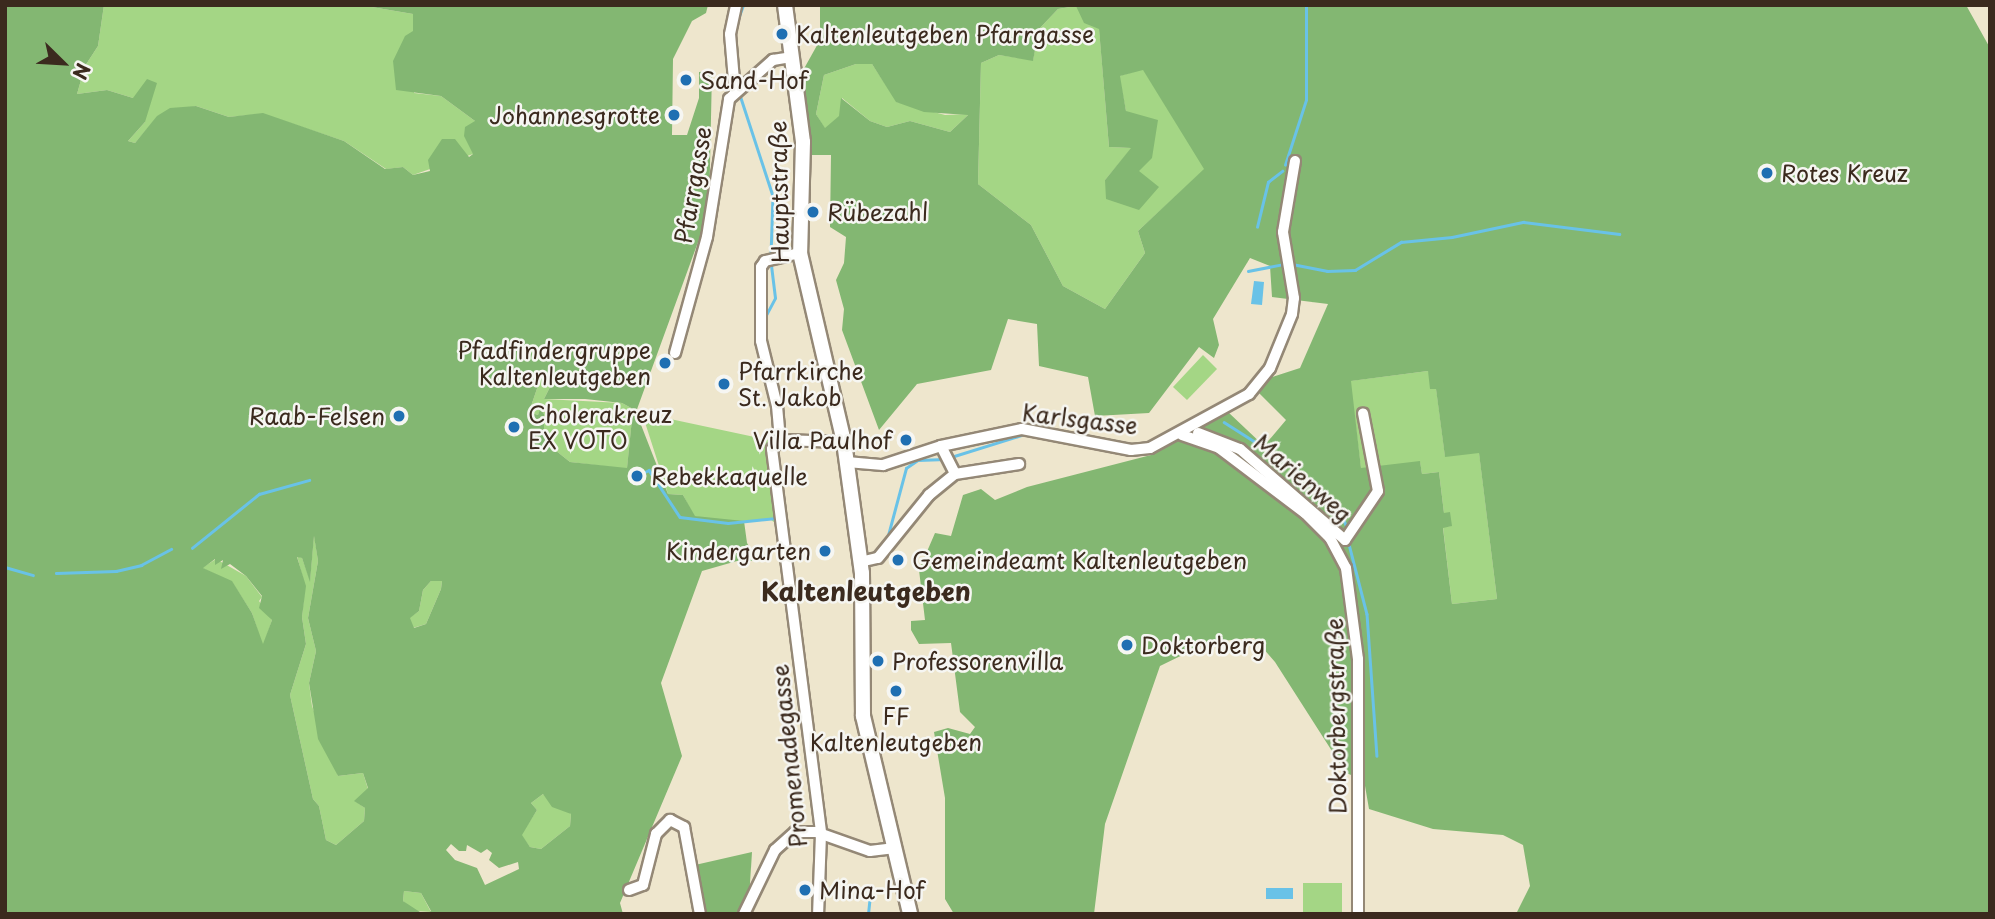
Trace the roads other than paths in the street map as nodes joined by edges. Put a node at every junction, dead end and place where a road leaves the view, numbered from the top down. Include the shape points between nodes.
1 (736, 5) edge
2 (785, 5) edge
3 (791, 57) junction
4 (739, 89) junction
5 (1295, 161) dead end
6 (800, 253) junction
7 (675, 353) dead end
8 (1363, 413) dead end
9 (1182, 435) junction
10 (780, 440) junction
11 (844, 442) junction
12 (945, 454) junction
13 (847, 462) junction
14 (1019, 464) dead end
15 (955, 474) junction
16 (860, 562) junction
17 (821, 834) junction
18 (895, 848) junction
19 (629, 890) dead end
20 (700, 914) edge
21 (744, 914) edge
22 (818, 914) edge
23 (910, 914) edge
24 (1358, 914) edge

1 - 4 street via 730,34
2 - 3 main road, Hauptstraße
3 - 4 street via 773,60
3 - 6 main road, Hauptstraße via 803,142
4 - 7 street, Pfarrgasse via 729,101 707,237
5 - 9 street, Karlsgasse via 1283,232 1294,298 1282,344 1249,394
6 - 10 street, Promenadegasse via 771,259 761,268 761,341
6 - 11 main road, Hauptstraße
8 - 9 street, Marienweg via 1378,489 1344,540 1240,449 1200,433
9 - 12 street, Karlsgasse via 1131,450 1022,429
9 - 24 street, Doktorbergstraße via 1219,448 1295,505 1330,538 1346,568 1359,659
10 - 11 street
10 - 17 street, Promenadegasse via 772,449
11 - 13 main road, Hauptstraße
12 - 13 street, Karlsgasse via 883,465
12 - 15 street
13 - 16 main road, Hauptstraße
14 - 15 street
15 - 16 street via 929,495 878,558
16 - 18 main road, Hauptstraße via 863,716
17 - 18 street via 870,852
17 - 21 street via 806,830 782,841
17 - 22 street, Promenadegasse
18 - 23 main road, Hauptstraße
19 - 20 street via 643,886 656,834 670,820 684,827

